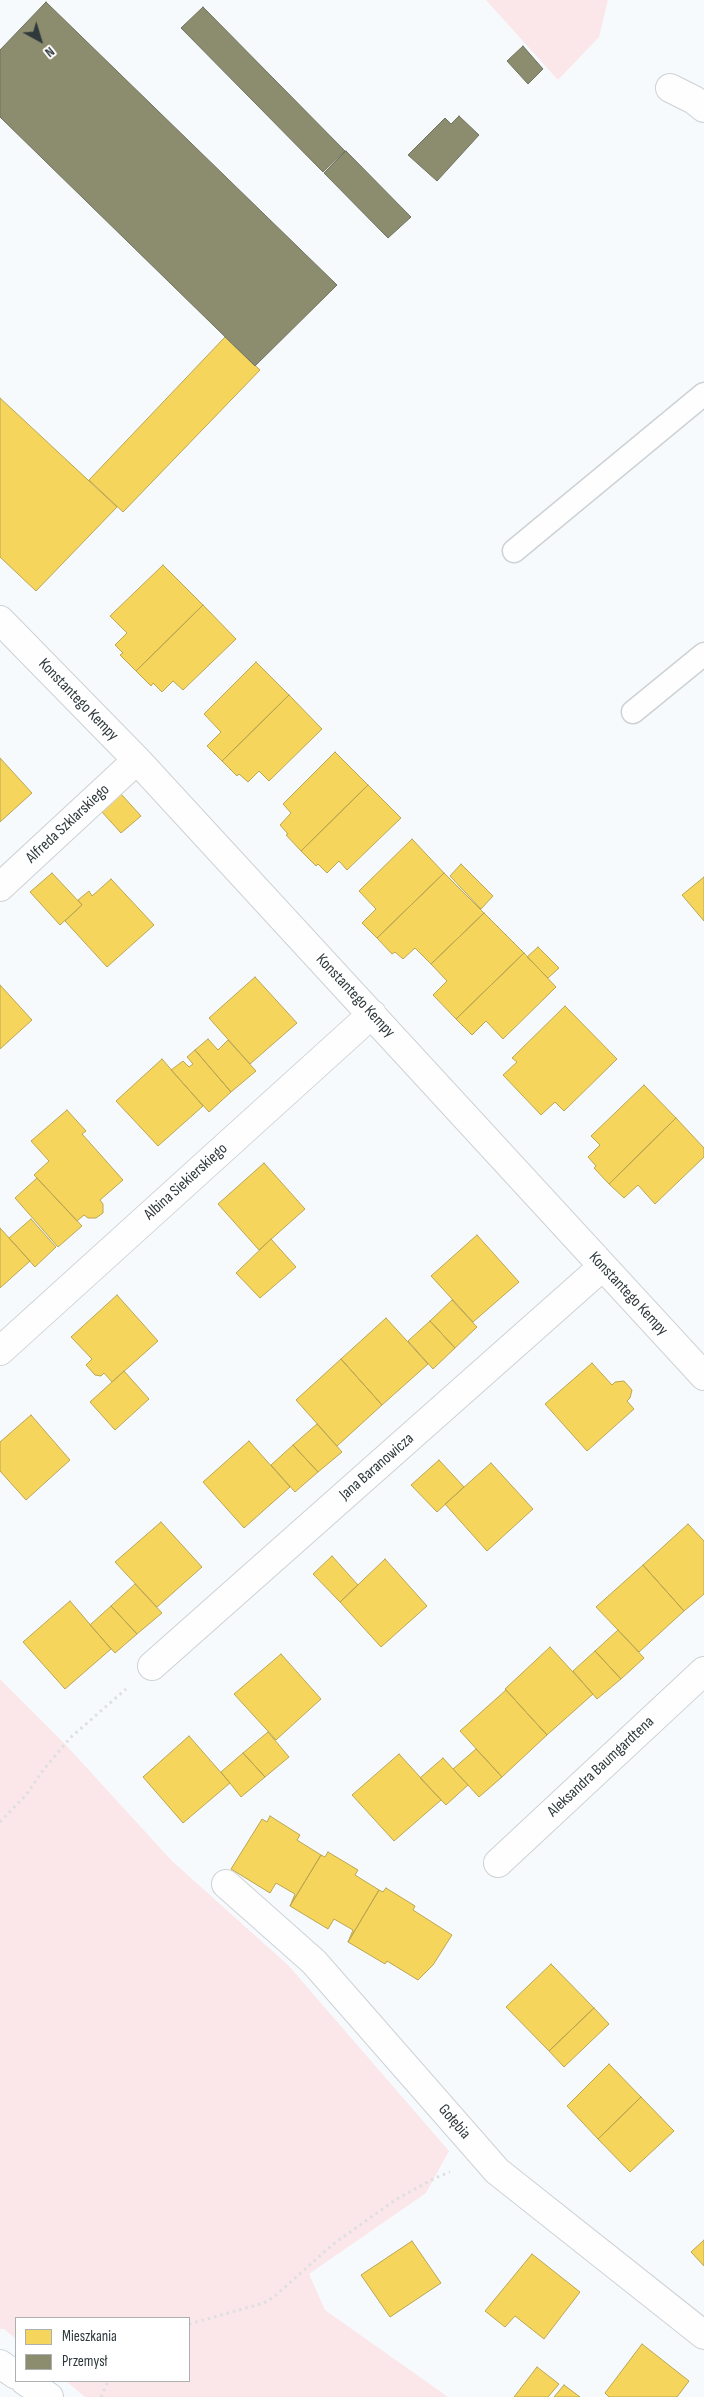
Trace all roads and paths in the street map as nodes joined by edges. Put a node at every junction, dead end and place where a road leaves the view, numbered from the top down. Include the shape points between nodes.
1 (670, 88) dead end
2 (704, 108) edge
3 (704, 394) edge
4 (514, 551) dead end
5 (0, 620) edge
6 (704, 654) edge
7 (633, 712) dead end
8 (137, 760) junction
9 (0, 887) edge
10 (372, 1014) junction
11 (602, 1267) junction
12 (0, 1350) edge
13 (704, 1376) edge
14 (152, 1666) joint
15 (704, 1671) edge
16 (0, 1822) edge
17 (498, 1863) dead end
18 (226, 1884) dead end
19 (497, 2171) junction
20 (190, 2324) edge
21 (704, 2335) edge
22 (0, 2364) edge
23 (15, 2374) edge
24 (26, 2382) edge
25 (108, 2382) edge
26 (49, 2397) edge
27 (101, 2397) edge

1 - 2 street
3 - 4 lane
5 - 8 street, Konstantego Kempy
6 - 7 lane
8 - 9 street, Alfreda Szklarskiego
8 - 10 street, Konstantego Kempy
10 - 11 street, Konstantego Kempy
10 - 12 street, Albina Siekierskiego
11 - 13 street, Konstantego Kempy
11 - 14 street, Jana Baranowicza
14 - 16 path via 70,1738 26,1795
15 - 17 street, Aleksandra Baumgardtena
18 - 19 street, Gołębia via 314,1962
19 - 20 path via 471,2168 435,2178 394,2200 332,2245 270,2299 250,2308 228,2311
19 - 21 street, Gołębia
22 - 23 street
24 - 26 street
25 - 27 path

